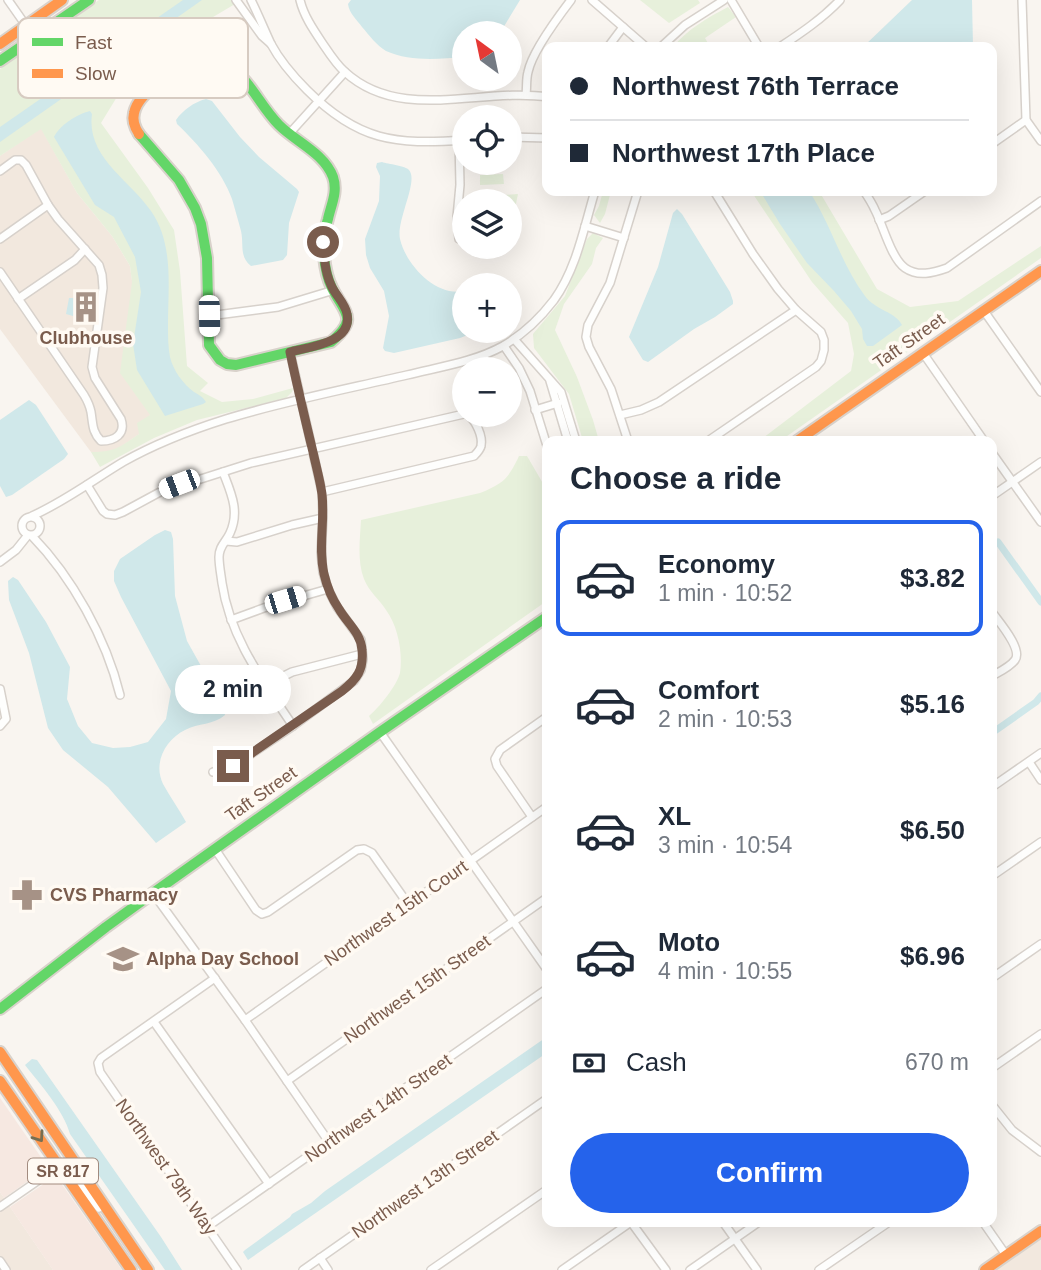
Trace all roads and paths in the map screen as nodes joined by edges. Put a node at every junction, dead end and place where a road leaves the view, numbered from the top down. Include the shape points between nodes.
1 (8, 0) edge
2 (62, 0) edge
3 (89, 0) edge
4 (236, 0) edge
5 (251, 0) edge
6 (300, 0) edge
7 (571, 0) edge
8 (592, 0) edge
9 (724, 0) edge
10 (731, 0) edge
11 (840, 0) edge
12 (1023, 0) edge
13 (20, 18) edge
14 (37, 18) edge
15 (62, 18) edge
16 (623, 27) junction
17 (18, 32) edge
18 (542, 42) edge
19 (542, 42) edge
20 (612, 42) edge
21 (640, 42) edge
22 (666, 42) edge
23 (756, 42) edge
24 (787, 42) edge
25 (0, 44) edge
26 (272, 44) junction
27 (18, 48) edge
28 (0, 61) edge
29 (345, 72) junction
30 (248, 87) edge
31 (526, 94) junction
32 (542, 96) edge
33 (141, 98) edge
34 (317, 101) junction
35 (1026, 120) junction
36 (289, 134) junction
37 (522, 137) edge
38 (542, 138) edge
39 (997, 140) edge
40 (452, 141) edge
41 (1041, 141) edge
42 (0, 170) edge
43 (594, 196) edge
44 (636, 196) edge
45 (717, 196) edge
46 (867, 196) edge
47 (918, 196) edge
48 (1041, 201) edge
49 (48, 205) junction
50 (879, 220) junction
51 (585, 226) junction
52 (624, 237) junction
53 (0, 239) edge
54 (85, 249) junction
55 (1041, 271) edge
56 (0, 272) edge
57 (334, 290) junction
58 (18, 299) junction
59 (796, 310) junction
60 (984, 310) junction
61 (209, 316) junction
62 (522, 332) edge
63 (508, 343) edge
64 (518, 343) edge
65 (504, 346) junction
66 (290, 352) junction
67 (923, 353) junction
68 (1041, 392) edge
69 (301, 399) junction
70 (560, 402) junction
71 (536, 410) junction
72 (620, 415) junction
73 (452, 417) edge
74 (478, 427) edge
75 (544, 436) edge
76 (567, 436) edge
77 (574, 436) edge
78 (626, 436) edge
79 (715, 436) edge
80 (804, 436) edge
81 (981, 436) edge
82 (312, 448) junction
83 (997, 460) edge
84 (1041, 462) edge
85 (223, 472) junction
86 (1012, 482) junction
87 (87, 485) junction
88 (322, 492) junction
89 (997, 492) edge
90 (67, 497) junction
91 (32, 516) junction
92 (323, 518) junction
93 (1041, 522) edge
94 (22, 527) junction
95 (40, 528) junction
96 (30, 535) junction
97 (226, 541) junction
98 (8, 555) junction
99 (54, 561) junction
100 (0, 562) edge
101 (328, 589) junction
102 (997, 619) edge
103 (231, 620) junction
104 (542, 620) edge
105 (362, 654) junction
106 (997, 673) edge
107 (266, 685) junction
108 (0, 689) edge
109 (120, 695) dead end
110 (542, 720) edge
111 (2, 724) edge
112 (293, 726) junction
113 (380, 732) junction
114 (1041, 753) edge
115 (1028, 762) junction
116 (213, 772) dead end
117 (1041, 780) edge
118 (997, 784) edge
119 (542, 810) edge
120 (532, 817) junction
121 (1041, 842) edge
122 (215, 849) junction
123 (471, 861) junction
124 (997, 873) edge
125 (153, 892) junction
126 (542, 901) edge
127 (408, 904) junction
128 (513, 921) junction
129 (1041, 944) edge
130 (542, 962) edge
131 (997, 975) edge
132 (215, 978) junction
133 (542, 992) edge
134 (0, 1009) edge
135 (245, 1020) junction
136 (154, 1022) junction
137 (1041, 1034) edge
138 (0, 1052) edge
139 (997, 1065) edge
140 (0, 1081) edge
141 (286, 1081) junction
142 (542, 1103) edge
143 (997, 1111) edge
144 (329, 1142) junction
145 (1039, 1148) edge
146 (60, 1166) junction
147 (269, 1184) junction
148 (542, 1193) edge
149 (0, 1207) edge
150 (207, 1227) junction
151 (624, 1227) edge
152 (635, 1227) edge
153 (727, 1227) edge
154 (752, 1227) edge
155 (881, 1227) edge
156 (986, 1227) edge
157 (120, 1228) junction
158 (1041, 1231) edge
159 (735, 1238) junction
160 (1006, 1255) junction
161 (320, 1258) junction
162 (0, 1261) edge
163 (6, 1270) edge
164 (131, 1270) edge
165 (148, 1270) edge
166 (237, 1270) edge
167 (303, 1270) edge
168 (328, 1270) edge
169 (431, 1270) edge
170 (562, 1270) edge
171 (666, 1270) edge
172 (690, 1270) edge
173 (757, 1270) edge
174 (819, 1270) edge
175 (985, 1270) edge

1 - 13 street
2 - 14 street
3 - 15 street
4 - 26 street
5 - 26 street
6 - 29 street via 319,38
7 - 18 street
8 - 16 street
9 - 22 street
10 - 23 street
11 - 24 street
12 - 35 street
16 - 20 street
16 - 21 street
17 - 25 street
19 - 31 street via 528,71
26 - 34 street
27 - 28 street
29 - 31 street via 376,91 410,100
29 - 34 street
30 - 36 street
31 - 32 street
33 - 61 street via 133,118 135,130 184,187 204,234
34 - 36 street
34 - 40 street via 335,116 372,134 396,141
35 - 39 street
35 - 41 street
36 - 57 street via 320,157 333,176 336,189 323,242
37 - 38 street
42 - 49 street via 21,160
43 - 51 street
44 - 52 street
45 - 59 street
46 - 50 street
47 - 50 street
48 - 50 street via 934,273 904,267
49 - 53 street
49 - 54 street
51 - 52 street
51 - 62 street via 554,300
52 - 72 street via 586,337
54 - 58 street
54 - 58 street via 99,265 103,288 92,367 121,419 117,437 101,441 95,435 84,395
55 - 60 street, Taft Street
56 - 58 street
57 - 61 street via 278,307
57 - 66 street via 347,314 342,334 331,342
59 - 72 street via 659,402
59 - 79 street via 824,340 821,361
60 - 67 street, Taft Street
60 - 68 street
61 - 66 street via 209,345 214,356 229,365
63 - 65 street
64 - 70 street via 550,378
65 - 69 street via 474,359
65 - 71 street via 519,368
66 - 69 street
67 - 80 street, Taft Street
67 - 81 street
69 - 82 street
69 - 87 street via 191,431
70 - 71 street
70 - 76 street
70 - 77 street
71 - 75 street
72 - 78 street
73 - 82 street
74 - 88 street via 481,446 474,456
82 - 85 street
82 - 88 street
83 - 86 street
84 - 86 street
85 - 87 street via 179,484 115,515 103,511
85 - 97 street via 235,509
86 - 89 street
86 - 93 street
87 - 90 street
88 - 92 street
90 - 91 street
90 - 95 street via 45,516
91 - 94 street
91 - 95 street
92 - 97 street via 237,542
92 - 101 street via 321,552
94 - 96 street
94 - 98 street
95 - 96 street
95 - 99 street
96 - 98 street
96 - 99 street
97 - 103 street via 219,559
98 - 100 street
99 - 109 street via 94,626
101 - 103 street
101 - 105 street via 361,640
102 - 106 street via 1017,648 1014,661
103 - 107 street
104 - 113 street, Taft Street
105 - 107 street via 292,672
105 - 112 street via 361,670 354,681
107 - 112 street
108 - 111 street via 6,719
110 - 120 street via 500,750 495,759
112 - 116 street via 233,766
113 - 122 street, Taft Street
113 - 123 street
114 - 115 street
115 - 117 street
115 - 118 street
119 - 120 street, Northwest 15th Court
120 - 123 street, Northwest 15th Court
121 - 124 street
122 - 125 street, Taft Street
122 - 127 street via 262,914 364,849 372,853
123 - 127 street, Northwest 15th Court
123 - 128 street
125 - 132 street
125 - 134 street, Taft Street
126 - 128 street, Northwest 15th Street
127 - 135 street, Northwest 15th Court
128 - 130 street
128 - 141 street, Northwest 15th Street
129 - 131 street
132 - 135 street
132 - 136 street
133 - 144 street, Northwest 14th Street
135 - 141 street
136 - 147 street
136 - 150 street, Northwest 79th Way via 102,1058 100,1072
137 - 139 street
138 - 157 street, SR 817
140 -> 146 street, SR 817
141 - 144 street
142 - 161 street, Northwest 13th Street
143 - 145 street via 1012,1130
144 - 147 street, Northwest 14th Street
146 - 149 street
146 - 157 street via 68,1168 103,1214
146 - 164 street, SR 817
147 - 150 street, Northwest 14th Street
148 - 169 street
150 - 166 street, Northwest 79th Way
151 - 170 street
152 - 171 street
153 - 159 street
154 - 159 street
155 - 174 street
156 - 160 street
157 - 165 street, SR 817
158 - 160 street
159 - 172 street
159 - 173 street
160 - 175 street
161 - 167 street, Northwest 13th Street
161 - 168 street
162 - 163 street

